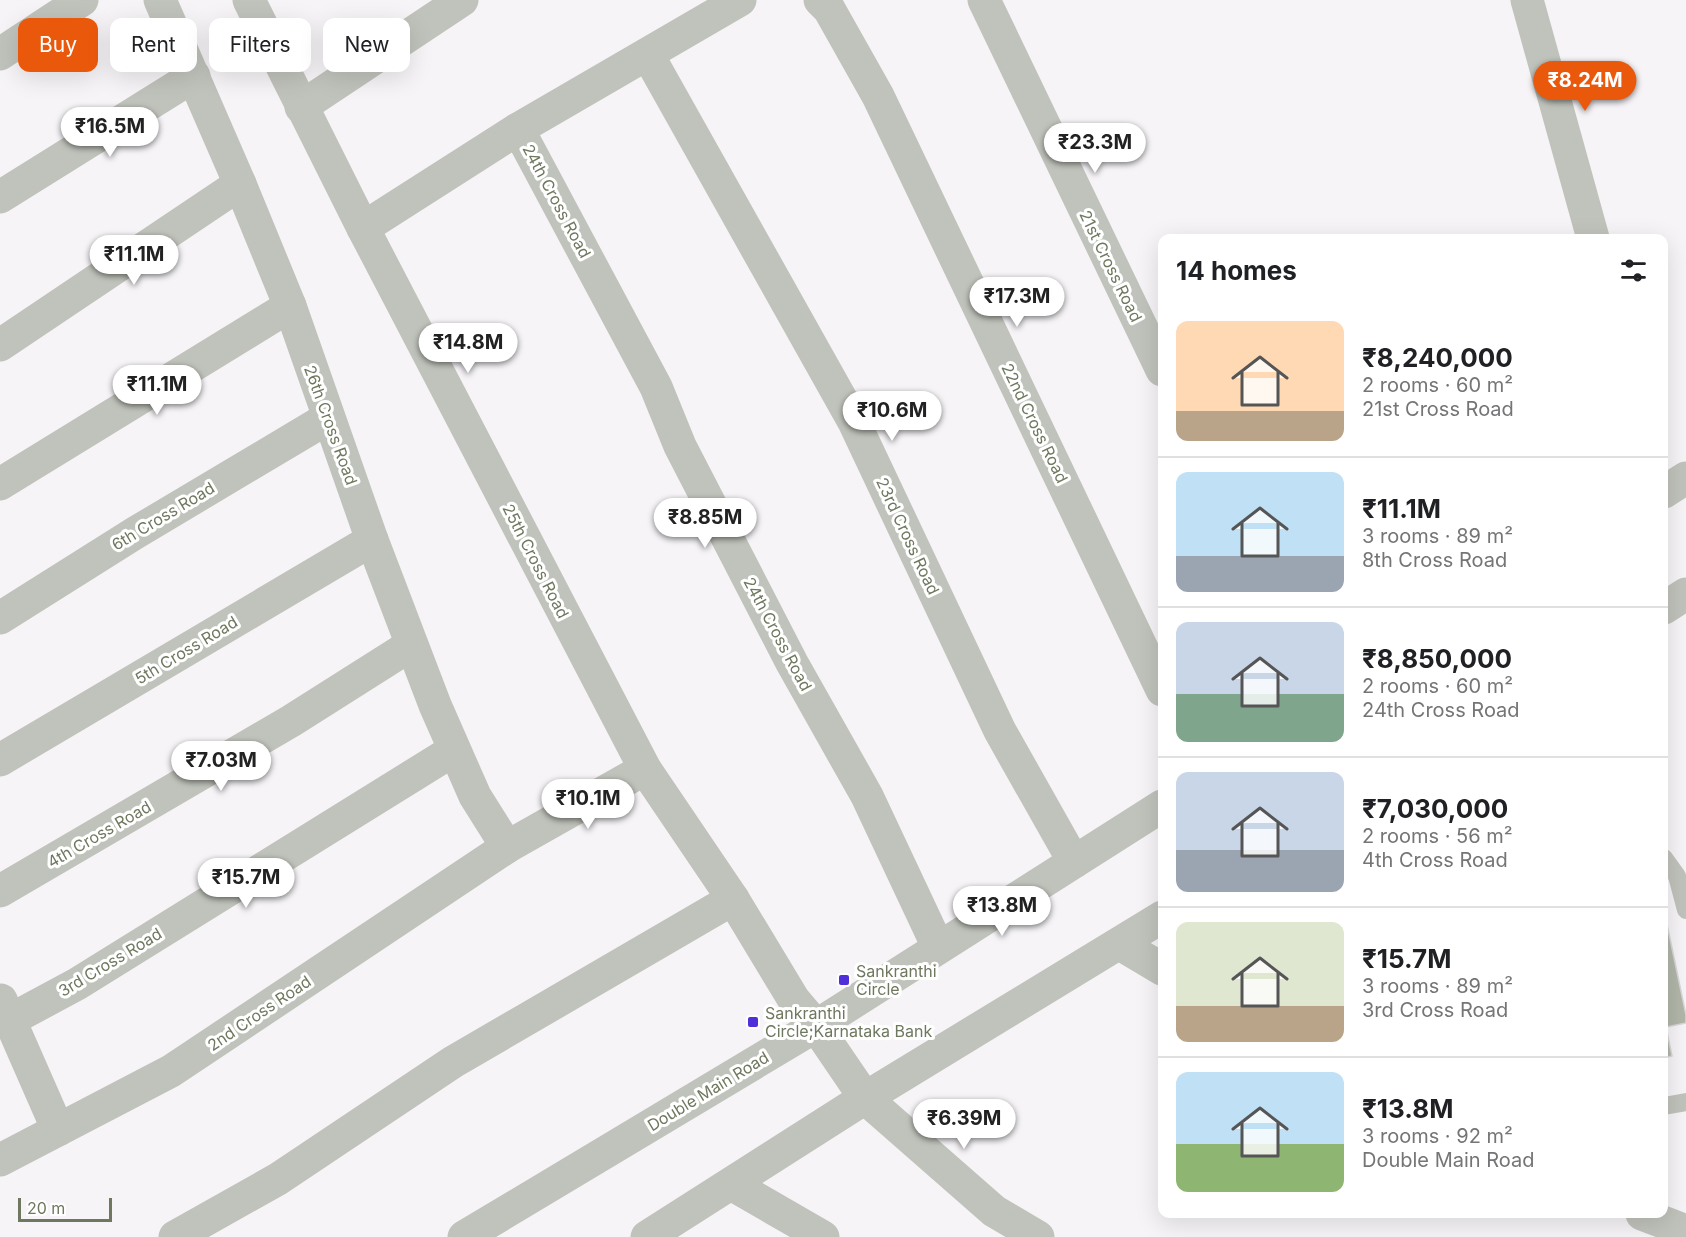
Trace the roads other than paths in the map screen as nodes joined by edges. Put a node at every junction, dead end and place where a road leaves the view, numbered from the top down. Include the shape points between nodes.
1 (82, 0) edge
2 (160, 0) edge
3 (249, 0) edge
4 (462, 0) edge
5 (740, 0) edge
6 (820, 0) edge
7 (984, 0) edge
8 (1527, 0) edge
9 (0, 54) edge
10 (648, 55) junction
11 (194, 76) junction
12 (301, 107) junction
13 (518, 129) junction
14 (240, 184) junction
15 (0, 197) edge
16 (363, 228) junction
17 (1592, 234) edge
18 (290, 306) junction
19 (0, 345) edge
20 (1158, 362) edge
21 (328, 418) junction
22 (1686, 478) edge
23 (0, 484) edge
24 (1668, 489) edge
25 (372, 540) junction
26 (1686, 594) edge
27 (1668, 605) edge
28 (0, 618) edge
29 (411, 645) junction
30 (1158, 682) edge
31 (454, 750) junction
32 (0, 760) edge
33 (645, 769) junction
34 (1158, 810) edge
35 (507, 848) junction
36 (1074, 862) junction
37 (1668, 864) edge
38 (0, 891) edge
39 (733, 900) junction
40 (1686, 910) edge
41 (1158, 920) edge
42 (1120, 944) junction
43 (938, 947) junction
44 (1158, 967) edge
45 (5, 1010) edge
46 (816, 1026) junction
47 (865, 1098) junction
48 (1686, 1102) edge
49 (1668, 1105) edge
50 (58, 1130) junction
51 (0, 1160) edge
52 (731, 1184) junction
53 (1652, 1218) edge
54 (1686, 1231) edge
55 (175, 1237) edge
56 (464, 1237) edge
57 (647, 1237) edge
58 (823, 1237) edge
59 (1038, 1237) edge

1 - 9 street
2 - 11 street, 26th Cross Road
3 - 12 street, 25th Cross Road
4 - 12 street
5 - 10 street
6 - 30 street, 22nd Cross Road via 829,9 878,96
7 - 20 street, 21st Cross Road
8 - 17 street
10 - 13 street
10 - 36 street, 23rd Cross Road via 854,422 1000,731
11 - 14 street, 26th Cross Road
11 - 15 street
12 - 16 street, 25th Cross Road
13 - 16 street
13 - 43 street, 24th Cross Road via 657,387 680,446 787,653 867,796
14 - 18 street, 26th Cross Road
14 - 19 street
16 - 33 street, 25th Cross Road
18 - 21 street, 26th Cross Road
18 - 23 street
21 - 25 street, 26th Cross Road
21 - 28 street, 6th Cross Road via 135,532
22 - 24 street
25 - 29 street, 26th Cross Road
25 - 32 street, 5th Cross Road
26 - 27 street
29 - 31 street, 26th Cross Road
29 - 38 street, 4th Cross Road via 280,727
31 - 35 street, 26th Cross Road via 475,796
31 - 45 street, 3rd Cross Road via 77,984
33 - 35 street, 2nd Cross Road
33 - 39 street, 25th Cross Road
34 - 36 street, Double Main Road
35 - 50 street, 2nd Cross Road via 171,1071
36 - 43 street, Double Main Road
37 - 40 lane via 1677,876
39 - 46 street, 25th Cross Road via 795,1000
39 - 55 street via 453,1062 278,1179
41 - 42 street
42 - 44 street
42 - 47 street
43 - 46 street, Double Main Road
45 - 50 street
46 - 47 street, 25th Cross Road
46 - 56 street, Double Main Road
47 - 52 street
47 - 59 street, 25th Cross Road via 994,1211
48 - 49 lane
50 - 51 street, 2nd Cross Road
52 - 57 street
52 - 58 street
53 - 54 street

